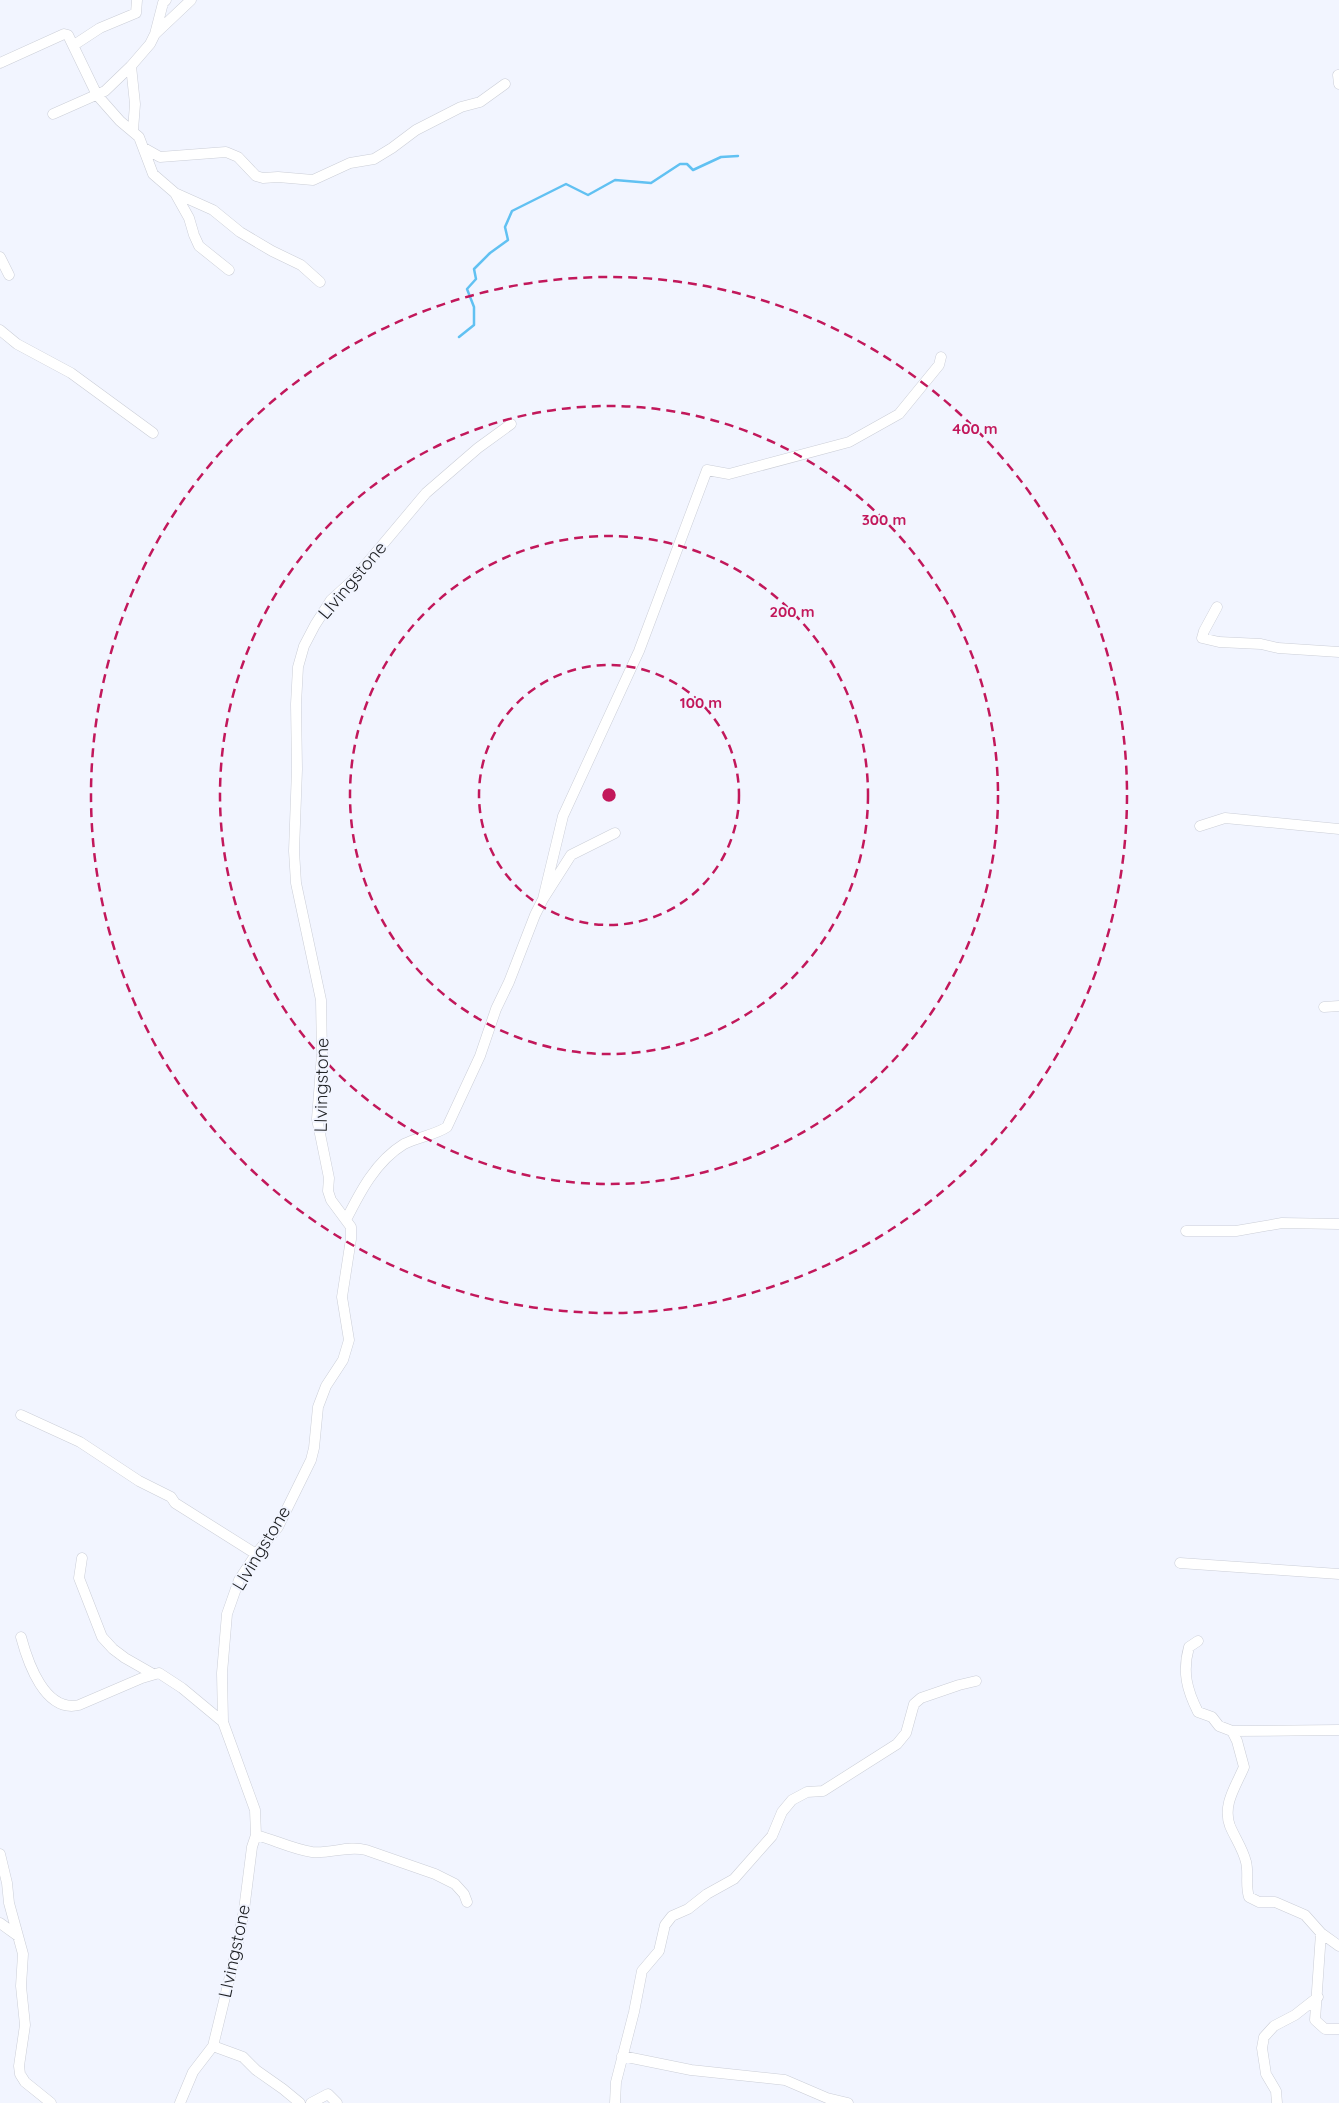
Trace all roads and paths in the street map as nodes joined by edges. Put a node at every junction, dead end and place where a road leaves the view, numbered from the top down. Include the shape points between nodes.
1 (137, 0) edge
2 (166, 0) edge
3 (191, 0) edge
4 (155, 34) junction
5 (74, 45) junction
6 (0, 62) edge
7 (131, 66) junction
8 (504, 84) dead end
9 (97, 95) junction
10 (53, 114) dead end
11 (133, 130) junction
12 (144, 148) junction
13 (175, 193) junction
14 (0, 257) edge
15 (229, 270) dead end
16 (9, 275) dead end
17 (320, 282) dead end
18 (0, 330) edge
19 (941, 357) dead end
20 (511, 424) dead end
21 (153, 433) dead end
22 (1217, 607) dead end
23 (1339, 652) edge
24 (1200, 826) dead end
25 (1339, 829) edge
26 (615, 833) dead end
27 (543, 899) junction
28 (1339, 1006) edge
29 (1324, 1007) dead end
30 (346, 1220) junction
31 (1339, 1224) edge
32 (1186, 1231) dead end
33 (21, 1415) dead end
34 (256, 1554) junction
35 (82, 1558) dead end
36 (1180, 1563) dead end
37 (1339, 1574) edge
38 (20, 1637) dead end
39 (1198, 1641) dead end
40 (153, 1674) junction
41 (976, 1681) dead end
42 (223, 1722) junction
43 (1339, 1730) edge
44 (1232, 1731) junction
45 (256, 1835) junction
46 (0, 1854) edge
47 (467, 1902) dead end
48 (0, 1923) edge
49 (1321, 1933) junction
50 (18, 1936) junction
51 (1339, 1946) edge
52 (1318, 1998) junction
53 (1339, 2029) edge
54 (213, 2046) junction
55 (622, 2056) junction
56 (50, 2103) edge
57 (180, 2103) edge
58 (300, 2103) edge
59 (311, 2103) edge
60 (337, 2103) edge
61 (615, 2103) edge
62 (848, 2103) edge
63 (1277, 2103) edge

1 - 5 street via 136,14 100,28
2 - 4 street
3 - 4 street
4 - 7 street
5 - 6 street via 64,34
5 - 9 street
7 - 9 street via 105,92
7 - 11 street via 135,104
8 - 12 street via 480,102 461,107 416,130 374,159 350,163 313,180 256,176 238,157 226,152 160,157
9 - 10 street
9 - 11 street via 120,121
11 - 12 street
12 - 13 street via 153,174
13 - 15 street via 199,246
13 - 17 street via 213,210 240,232 301,265
14 - 16 street
18 - 21 street via 18,344 71,373
19 - 27 street via 939,364 899,414 849,442 729,474 707,470 639,651 563,816
20 - 30 street, LIvingstone via 426,493 352,581 331,600 304,646 298,667 294,828 296,883 321,1000 318,1132 326,1160 328,1191
22 - 23 street via 1202,638
24 - 25 street via 1225,818
26 - 27 street via 571,855
27 - 30 street via 496,1009 480,1056 447,1127 404,1144 385,1159 370,1176
28 - 29 street
30 - 34 street, LIvingstone via 351,1239 342,1297 349,1340 347,1350 318,1407 311,1460 278,1528
31 - 32 street via 1282,1223 1236,1231
33 - 34 street via 88,1446
34 - 42 street, LIvingstone via 235,1588 227,1614 222,1673
35 - 40 street via 79,1578 102,1637 125,1658
36 - 37 street
38 - 40 street via 36,1677 54,1700 66,1706 79,1706
39 - 44 street via 1189,1647 1186,1656 1187,1690 1198,1712
40 - 42 street via 162,1674
41 - 55 street via 921,1698 914,1704 906,1733 897,1744 823,1791 807,1792 792,1800 782,1812 772,1836 734,1879 672,1916 665,1925 659,1951 642,1971
42 - 45 street, LIvingstone via 255,1810
43 - 44 street
44 - 49 street via 1244,1767 1228,1802 1230,1824 1244,1854 1249,1897 1259,1902 1275,1902 1305,1915
45 - 47 street via 311,1852 356,1847 374,1852 455,1884
45 - 54 street, LIvingstone via 236,1952
46 - 50 street
48 - 50 street
49 - 51 street
49 - 52 street
50 - 56 street via 23,1954 25,2024 20,2074
52 - 53 street via 1315,2020 1324,2029
52 - 63 street via 1274,2026 1264,2037 1262,2048 1266,2074 1276,2091
54 - 57 street, LIvingstone via 193,2072
54 - 58 street via 242,2057
55 - 61 street
55 - 62 street via 692,2070 785,2080 827,2098
59 - 60 street via 328,2094

